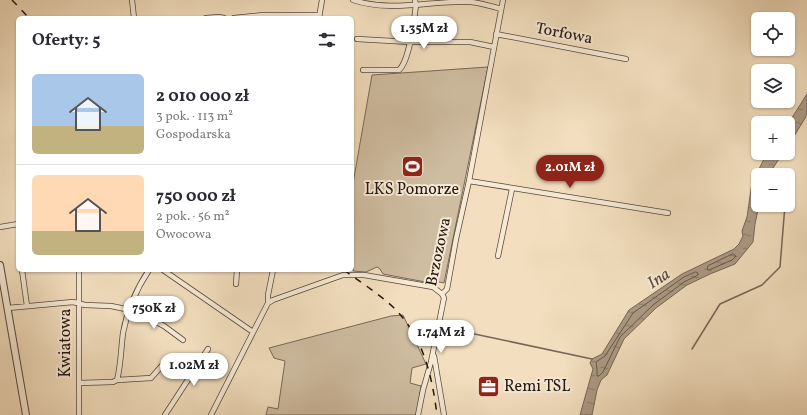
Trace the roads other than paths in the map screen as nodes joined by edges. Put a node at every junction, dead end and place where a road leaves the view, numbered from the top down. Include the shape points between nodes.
1 (132, 0) edge
2 (322, 0) edge
3 (353, 0) edge
4 (503, 0) edge
5 (443, 1) edge
6 (415, 2) edge
7 (501, 8) junction
8 (134, 16) edge
9 (254, 16) edge
10 (319, 16) edge
11 (496, 34) junction
12 (356, 39) dead end
13 (410, 42) junction
14 (494, 47) junction
15 (626, 59) dead end
16 (364, 70) dead end
17 (469, 181) junction
18 (512, 189) junction
19 (668, 213) dead end
20 (16, 224) edge
21 (0, 227) edge
22 (498, 256) dead end
23 (0, 265) edge
24 (22, 272) edge
25 (79, 272) edge
26 (148, 272) edge
27 (166, 272) edge
28 (237, 272) edge
29 (272, 272) edge
30 (236, 284) dead end
31 (442, 294) junction
32 (78, 302) junction
33 (268, 303) junction
34 (27, 306) junction
35 (8, 308) junction
36 (130, 310) junction
37 (253, 332) junction
38 (183, 340) dead end
39 (208, 349) dead end
40 (433, 352) junction
41 (166, 361) dead end
42 (117, 380) junction
43 (79, 383) junction
44 (26, 415) edge
45 (79, 415) edge
46 (165, 415) edge
47 (211, 415) edge
48 (418, 415) edge
49 (444, 415) edge

1 - 8 street
2 - 10 street
3 - 6 street via 374,5
4 - 7 street, Brzozowa
5 - 6 street
5 - 7 street via 471,2
6 - 13 street
7 - 11 street, Brzozowa
9 - 10 street
11 - 14 street, Brzozowa
11 - 15 street, Torfowa
12 - 13 street
13 - 14 street via 470,42
13 - 16 street via 403,66 399,70
14 - 17 street, Brzozowa
17 - 18 street
17 - 31 street, Brzozowa via 447,289
18 - 19 street
18 - 22 street
20 - 21 street
23 - 35 street
24 - 34 street
25 - 32 street, Kwiatowa
26 - 36 street via 142,280
27 - 37 street
28 - 30 street
29 - 33 street
31 - 33 street via 433,287 364,275 343,275
31 - 40 street, Brzozowa via 444,298
32 - 34 street
32 - 36 street
32 - 43 street, Kwiatowa
33 - 37 street
34 - 35 street
35 - 44 street
36 - 38 street via 164,326
36 - 42 street via 123,333
37 - 47 street
39 - 46 street
40 - 48 street, Brzozowa
40 - 49 street
41 - 42 street via 151,378
42 - 43 street
43 - 45 street, Kwiatowa

